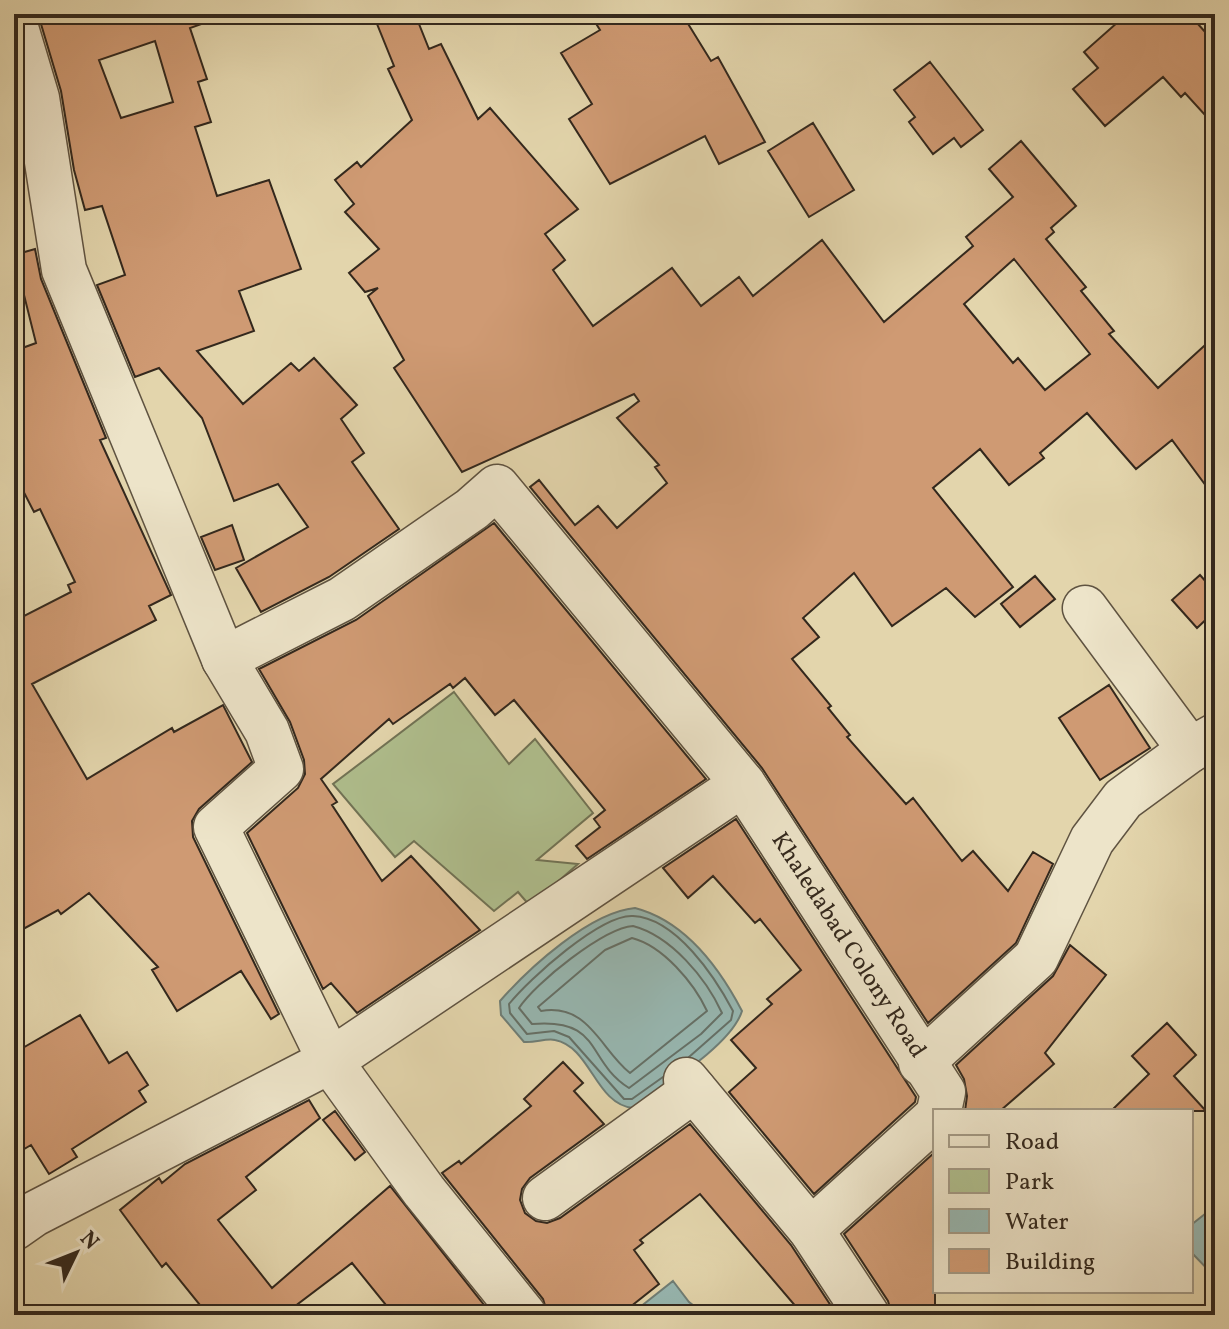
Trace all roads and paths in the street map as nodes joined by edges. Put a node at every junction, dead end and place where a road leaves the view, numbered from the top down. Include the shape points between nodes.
1 (14, 21) edge
2 (1085, 608) dead end
3 (224, 659) junction
4 (1202, 743) edge
5 (743, 784) junction
6 (330, 1061) junction
7 (921, 1063) junction
8 (939, 1109) edge
9 (933, 1120) edge
10 (545, 1198) dead end
11 (14, 1228) edge
12 (811, 1230) junction
13 (524, 1315) edge
14 (867, 1315) edge

1 - 3 street via 37,98 64,270
2 - 4 street
3 - 5 street, Khaledabad Colony Road via 342,599 497,487
3 - 6 street via 267,731 281,769 216,827
4 - 7 street via 1123,799 1092,840 1036,958
5 - 6 street
5 - 7 street, Khaledabad Colony Road
6 - 11 street
6 - 13 street via 424,1191
7 - 8 street, Khaledabad Colony Road via 943,1092
9 - 12 street
10 - 12 street via 690,1085
12 - 14 street

